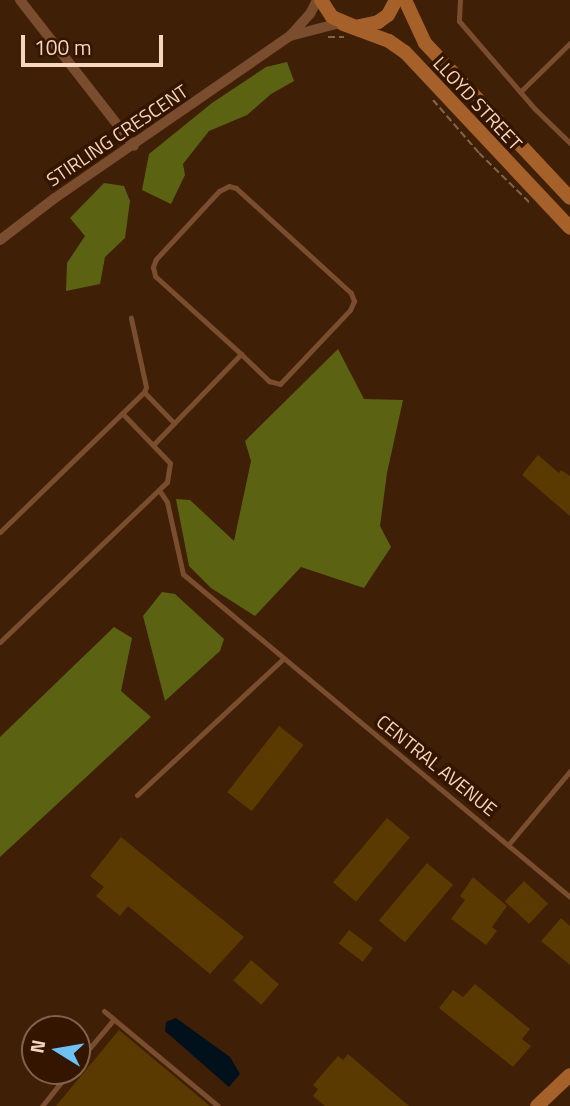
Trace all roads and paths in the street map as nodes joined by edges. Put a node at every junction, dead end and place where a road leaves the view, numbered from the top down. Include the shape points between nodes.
1 (20, 0) edge
2 (319, 0) edge
3 (396, 0) edge
4 (405, 0) edge
5 (460, 0) edge
6 (341, 23) junction
7 (290, 36) junction
8 (570, 43) edge
9 (520, 92) junction
10 (431, 99) dead end
11 (570, 143) edge
12 (134, 146) junction
13 (570, 198) edge
14 (534, 208) dead end
15 (570, 228) edge
16 (0, 240) edge
17 (131, 318) dead end
18 (241, 354) junction
19 (144, 393) junction
20 (122, 413) junction
21 (174, 423) junction
22 (153, 445) junction
23 (159, 490) junction
24 (0, 532) edge
25 (0, 642) edge
26 (283, 659) junction
27 (570, 772) edge
28 (137, 795) dead end
29 (509, 845) junction
30 (569, 894) edge
31 (104, 1011) dead end
32 (114, 1019) junction
33 (91, 1046) edge
34 (570, 1075) edge
35 (59, 1085) edge
36 (42, 1106) edge
37 (218, 1106) edge
38 (537, 1106) edge

1 - 12 street
2 - 6 main road
2 - 7 street, STIRLING CRESCENT
3 - 6 main road via 378,22 355,27
4 - 13 main road, LLOYD STREET via 425,43
5 - 9 lane via 458,21
6 - 7 street, STIRLING CRESCENT
6 - 15 main road, LLOYD STREET via 405,52
7 - 12 street, STIRLING CRESCENT
8 - 9 lane
9 - 11 lane
10 - 14 path
12 - 16 street, STIRLING CRESCENT
17 - 19 lane
18 - 18 lane via 155,276 153,267 219,191 229,186 351,293 354,301 280,383 269,381
18 - 21 lane
19 - 20 lane
19 - 21 lane
20 - 22 lane
20 - 24 lane
21 - 22 lane
22 - 23 lane via 170,463 167,482
23 - 25 lane
23 - 26 lane, CENTRAL AVENUE via 167,502 183,574
26 - 28 lane
26 - 29 lane, CENTRAL AVENUE
27 - 29 lane
29 - 30 lane, CENTRAL AVENUE
31 - 32 lane
32 - 33 lane
32 - 37 lane
34 - 38 main road
35 - 36 lane

